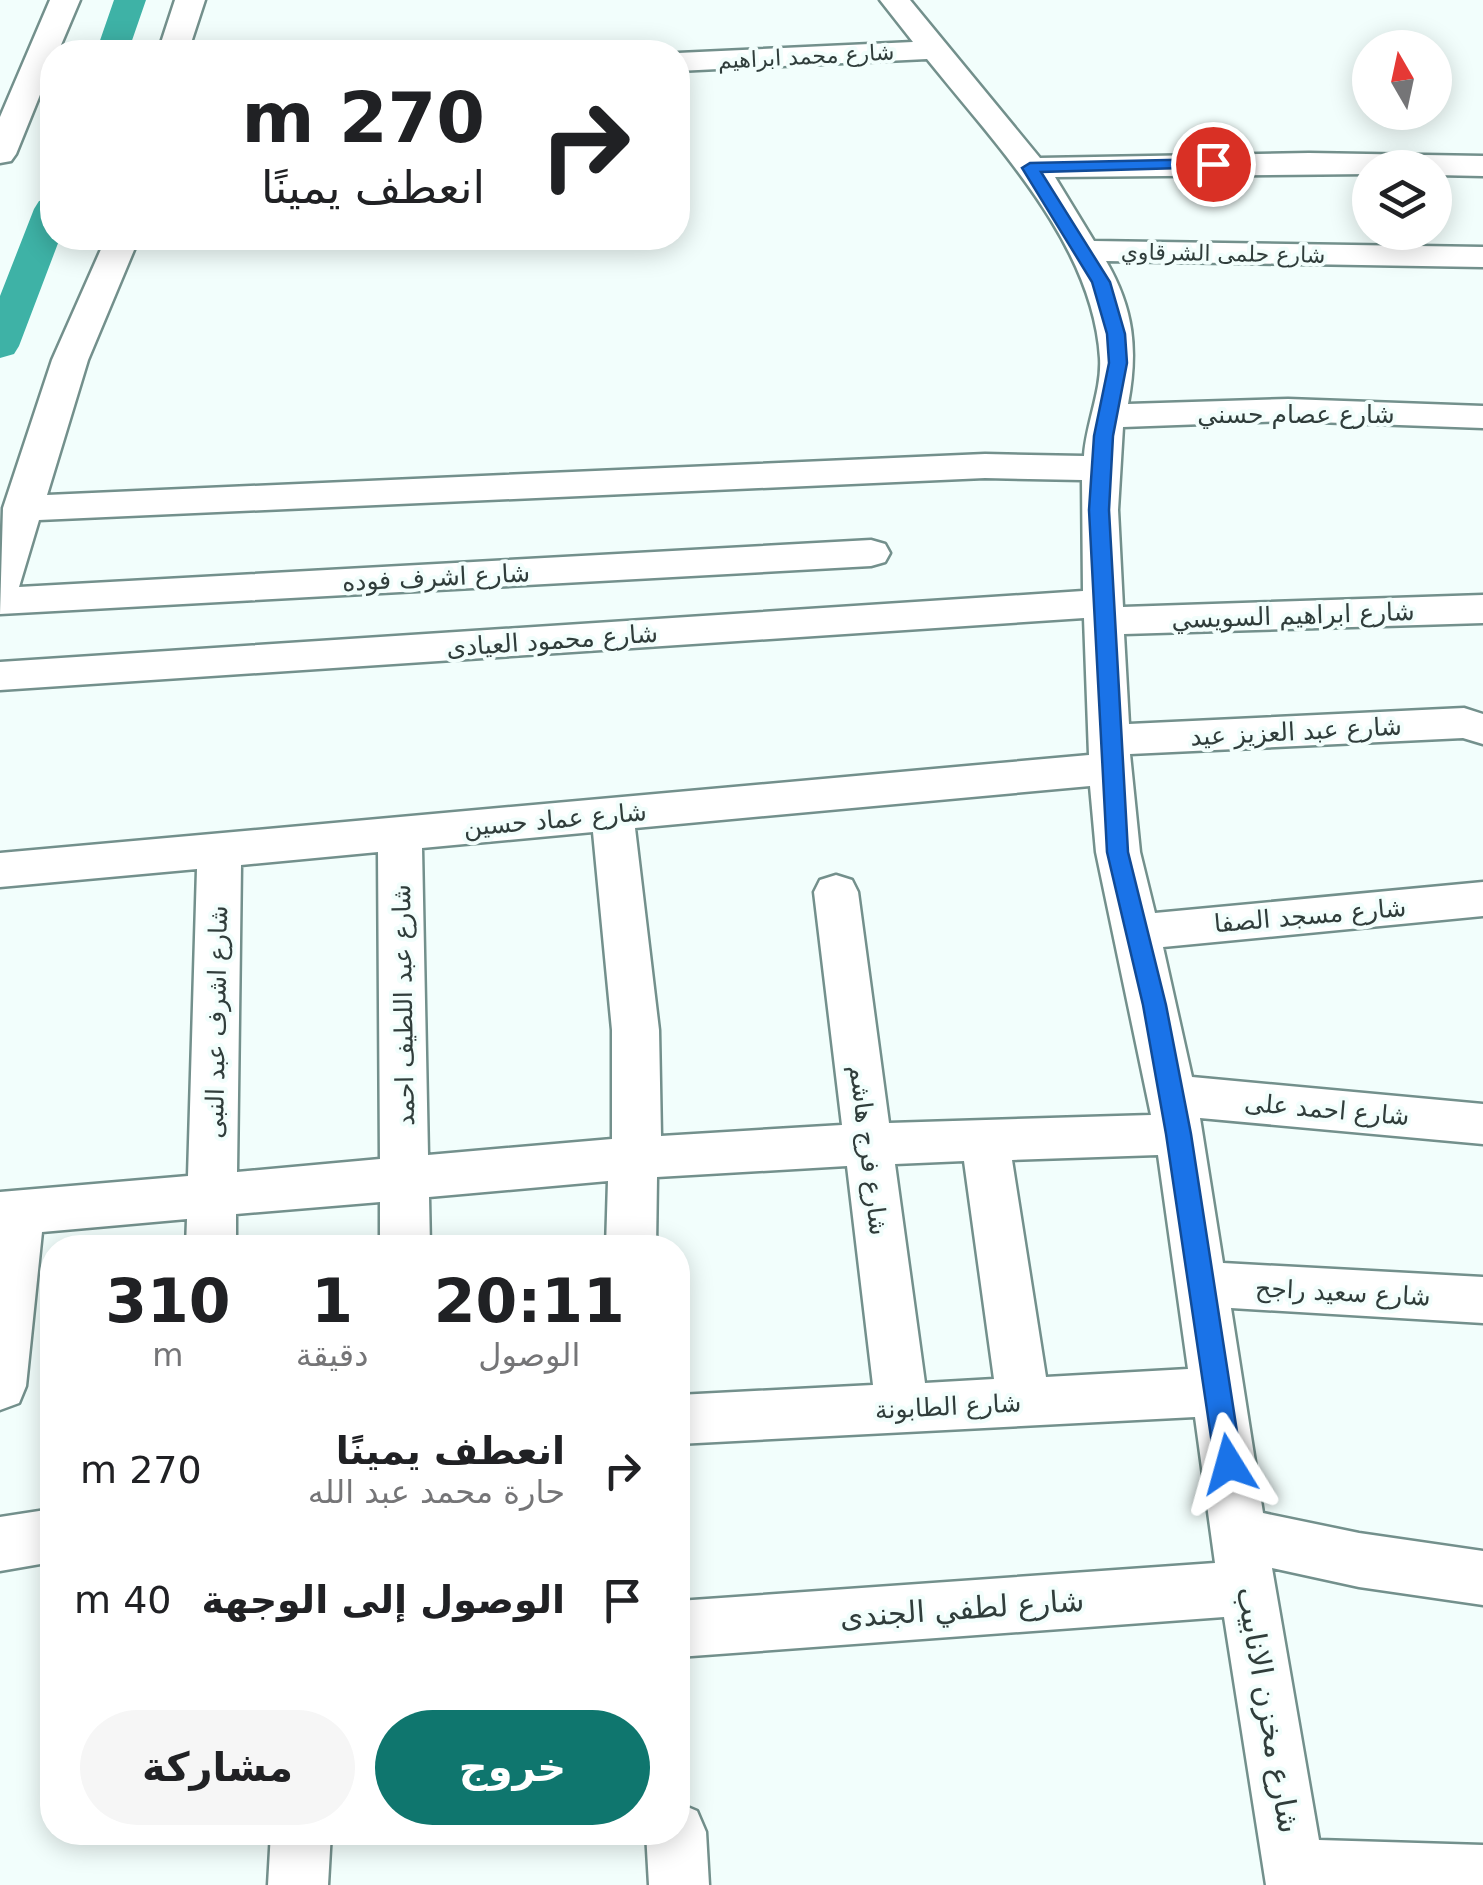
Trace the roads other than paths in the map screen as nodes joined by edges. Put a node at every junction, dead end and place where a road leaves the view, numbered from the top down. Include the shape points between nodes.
1 (65, 0) edge
2 (190, 0) edge
3 (895, 0) edge
4 (48, 40) edge
5 (177, 40) edge
6 (934, 50) junction
7 (40, 59) edge
8 (690, 61) edge
9 (0, 154) edge
10 (1483, 166) edge
11 (1030, 168) junction
12 (117, 250) edge
13 (1084, 251) junction
14 (1483, 257) edge
15 (1108, 416) junction
16 (1483, 418) edge
17 (1102, 468) junction
18 (22, 508) junction
19 (871, 553) dead end
20 (329, 583) junction
21 (0, 585) edge
22 (0, 601) edge
23 (1483, 610) edge
24 (1103, 612) junction
25 (326, 655) junction
26 (0, 676) edge
27 (1483, 729) edge
28 (1110, 754) junction
29 (612, 814) junction
30 (400, 834) junction
31 (219, 850) junction
32 (0, 870) edge
33 (836, 892) dead end
34 (1483, 899) edge
35 (1137, 932) junction
36 (1174, 1114) junction
37 (1483, 1124) edge
38 (985, 1140) junction
39 (868, 1144) junction
40 (634, 1158) junction
41 (406, 1177) junction
42 (214, 1194) junction
43 (10, 1213) edge
44 (212, 1235) edge
45 (405, 1235) edge
46 (631, 1235) edge
47 (1203, 1284) junction
48 (1483, 1300) edge
49 (0, 1386) edge
50 (1218, 1392) junction
51 (1024, 1402) junction
52 (902, 1408) junction
53 (690, 1419) edge
54 (40, 1538) edge
55 (0, 1544) edge
56 (1243, 1562) junction
57 (1483, 1578) edge
58 (690, 1628) edge
59 (300, 1845) edge
60 (676, 1845) edge
61 (1483, 1875) edge
62 (1296, 1878) edge
63 (298, 1885) edge
64 (678, 1885) edge

1 - 4 street
2 - 5 street
3 - 6 street, شارع مخزن الانابيب
6 - 8 street, شارع محمد ابراهيم
6 - 11 street, شارع مخزن الانابيب
7 - 9 street
10 - 11 street
11 - 13 street, شارع مخزن الانابيب
12 - 18 street via 82,328
13 - 14 street, شارع حلمى الشرقاوي
13 - 15 street, شارع مخزن الانابيب via 1116,334
15 - 16 street, شارع عصام حسني via 1288,410
15 - 17 street, شارع مخزن الانابيب
17 - 18 street via 985,466
17 - 24 street, شارع مخزن الانابيب
18 - 21 street
19 - 20 street, شارع اشرف فوده
20 - 22 street, شارع اشرف فوده
20 - 25 street
23 - 24 street, شارع ابراهيم السويسي
24 - 25 street, شارع محمود العيادى
24 - 28 street, شارع مخزن الانابيب
25 - 26 street, شارع محمود العيادى
27 - 28 street, شارع عبد العزيز عيد via 1464,723
28 - 29 street, شارع عماد حسين
28 - 35 street, شارع مخزن الانابيب via 1118,852
29 - 30 street, شارع عماد حسين
29 - 40 street via 635,1015
30 - 31 street, شارع عماد حسين
30 - 41 street, شارع عبد اللطيف احمد
31 - 32 street, شارع عماد حسين
31 - 42 street, شارع اشرف عبد النبى
33 - 39 street, شارع فرج هاشم
34 - 35 street, شارع مسجد الصفا
35 - 36 street, شارع مخزن الانابيب
36 - 37 street, شارع احمد على
36 - 38 street, شارع احمد على
36 - 47 street, شارع مخزن الانابيب
38 - 39 street, شارع احمد على
38 - 51 street
39 - 40 street, شارع احمد على
39 - 52 street, شارع فرج هاشم
40 - 41 street, شارع احمد على
40 - 46 street
41 - 42 street, شارع احمد على
41 - 45 street, شارع عبد اللطيف احمد
42 - 43 street, شارع احمد على
42 - 44 street, شارع اشرف عبد النبى
43 - 49 street
47 - 48 street, شارع سعيد راجح
47 - 50 street, شارع مخزن الانابيب
50 - 51 street, شارع الطابونة
50 - 56 street, شارع مخزن الانابيب
51 - 52 street, شارع الطابونة
52 - 53 street, شارع الطابونة
54 - 55 street
56 - 57 street, شارع لطفي الجندى via 1359,1560
56 - 58 street, شارع لطفي الجندى
56 - 62 street, شارع مخزن الانابيب
59 - 63 street
60 - 64 street
61 - 62 street

